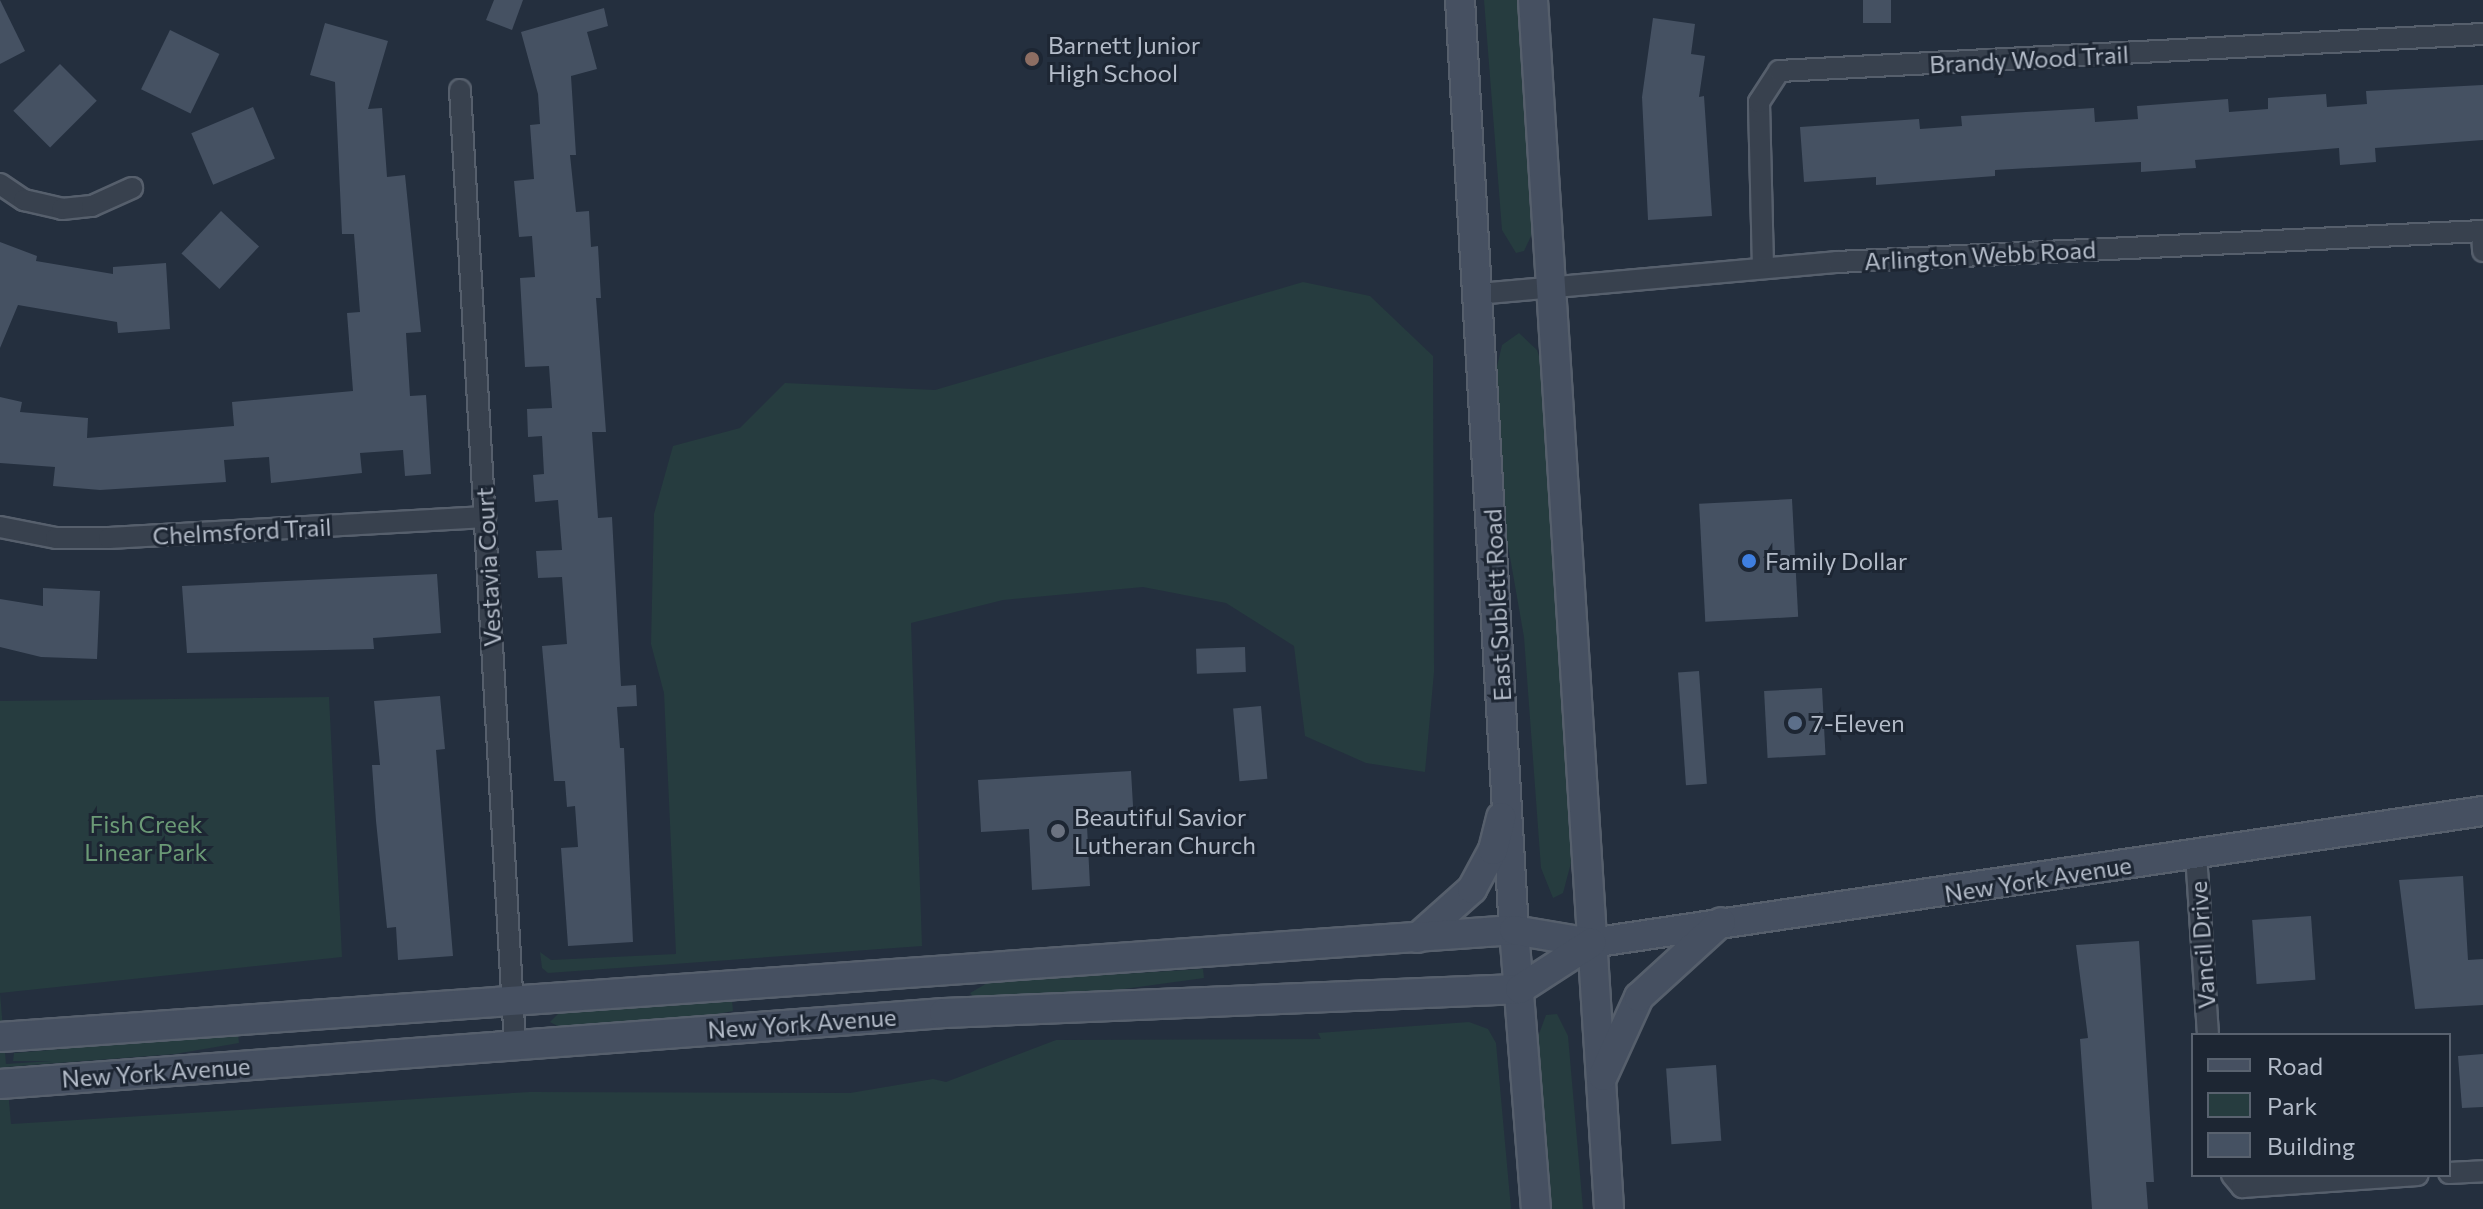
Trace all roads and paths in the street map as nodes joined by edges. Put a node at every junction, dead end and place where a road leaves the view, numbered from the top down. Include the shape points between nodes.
1 (1460, 0) edge
2 (1533, 0) edge
3 (2483, 34) edge
4 (460, 90) dead end
5 (0, 184) edge
6 (132, 188) dead end
7 (2483, 238) edge
8 (1763, 267) junction
9 (1551, 288) junction
10 (1478, 294) junction
11 (485, 517) junction
12 (0, 527) edge
13 (1508, 793) junction
14 (2483, 811) edge
15 (2196, 854) junction
16 (1722, 921) junction
17 (1514, 930) junction
18 (1417, 938) junction
19 (1591, 943) junction
20 (941, 972) junction
21 (1520, 989) junction
22 (513, 1001) junction
23 (944, 1013) junction
24 (2208, 1033) edge
25 (10, 1037) edge
26 (515, 1045) junction
27 (0, 1084) edge
28 (1600, 1084) junction
29 (2483, 1171) edge
30 (2451, 1173) edge
31 (2234, 1177) edge
32 (2389, 1177) edge
33 (1536, 1209) edge
34 (1609, 1209) edge

1 - 10 main road, East Sublett Road
2 - 9 main road
3 - 8 street, Brandy Wood Trail via 1779,71 1759,102
4 - 11 street, Vestavia Court
5 - 6 street via 24,200 62,209 92,206
7 - 8 street, Arlington Webb Road
8 - 9 street, Arlington Webb Road
9 - 10 street, Arlington Webb Road
9 - 19 main road
10 - 13 main road, East Sublett Road
11 - 12 street, Chelmsford Trail via 109,538 56,538
11 - 22 street, Vestavia Court
13 - 17 main road, East Sublett Road
13 - 18 main road via 1483,873 1466,897
14 - 15 main road, New York Avenue
15 - 16 main road, New York Avenue
15 - 24 street, Vancil Drive
16 - 19 main road, New York Avenue
16 - 28 main road via 1639,997
17 - 18 main road, New York Avenue
17 - 19 main road, New York Avenue
17 - 21 main road, East Sublett Road
18 - 20 main road, New York Avenue
19 - 21 main road, New York Avenue
19 - 28 main road
20 - 22 main road, New York Avenue
20 - 23 main road
21 - 23 main road, New York Avenue
21 - 33 main road, East Sublett Road
22 - 25 main road, New York Avenue
22 - 26 street, Vestavia Court
23 - 26 main road, New York Avenue
26 - 27 main road, New York Avenue
28 - 34 main road
29 - 30 street
31 - 32 street via 2242,1187

